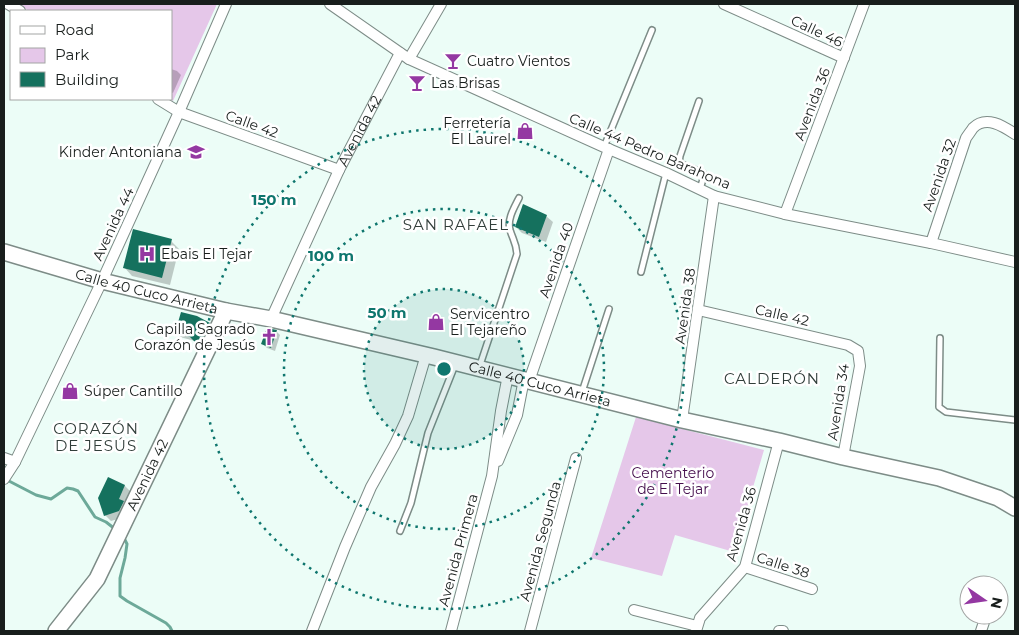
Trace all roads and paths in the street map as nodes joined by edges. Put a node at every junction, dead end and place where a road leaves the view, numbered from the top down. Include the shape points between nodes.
1 (226, 4) edge
2 (330, 4) edge
3 (440, 4) edge
4 (724, 4) edge
5 (864, 4) edge
6 (652, 30) dead end
7 (404, 56) junction
8 (844, 58) junction
9 (160, 100) edge
10 (699, 101) dead end
11 (179, 112) junction
12 (1015, 134) edge
13 (607, 148) junction
14 (339, 170) junction
15 (666, 172) junction
16 (700, 189) junction
17 (714, 196) junction
18 (519, 198) dead end
19 (785, 214) junction
20 (931, 243) junction
21 (4, 252) edge
22 (1015, 262) edge
23 (641, 272) dead end
24 (102, 281) junction
25 (609, 309) dead end
26 (226, 310) junction
27 (698, 310) junction
28 (271, 319) junction
29 (940, 338) dead end
30 (858, 351) joint
31 (426, 355) junction
32 (456, 363) junction
33 (479, 368) junction
34 (508, 376) junction
35 (526, 380) junction
36 (581, 394) junction
37 (682, 420) junction
38 (1015, 420) edge
39 (778, 441) junction
40 (843, 457) junction
41 (4, 458) edge
42 (576, 458) dead end
43 (15, 462) junction
44 (492, 476) junction
45 (4, 480) edge
46 (1015, 508) edge
47 (400, 531) dead end
48 (745, 567) junction
49 (812, 589) dead end
50 (634, 610) dead end
51 (697, 628) edge
52 (56, 631) edge
53 (312, 631) edge
54 (453, 631) edge
55 (530, 631) edge
56 (779, 631) edge
57 (783, 631) edge

1 - 11 street, Avenida 44
2 - 7 street, Calle 44 Pedro Barahona
3 - 7 street, Avenida 42
4 - 8 street, Calle 46
5 - 8 street, Avenida 36
6 - 13 lane
7 - 13 street, Calle 44 Pedro Barahona
7 - 14 street, Avenida 42
8 - 19 street, Avenida 36
9 - 11 street, Calle 42
10 - 16 lane via 679,163 703,173
11 - 14 street, Calle 42
11 - 24 street, Avenida 44
12 - 20 street, Avenida 32 via 992,122 982,122 974,127 966,138
13 - 15 street, Calle 44 Pedro Barahona
13 - 35 street, Avenida 40
14 - 28 street, Avenida 42
15 - 16 street, Calle 44 Pedro Barahona
15 - 23 lane
16 - 17 street, Calle 44 Pedro Barahona
17 - 19 street, Calle 44 Pedro Barahona
17 - 27 street, Avenida 38
18 - 33 lane via 509,224 517,254
19 - 20 street, Calle 44 Pedro Barahona
20 - 22 street, Calle 44 Pedro Barahona
21 - 24 main road, Calle 40 Cuco Arrieta
24 - 26 main road, Calle 40 Cuco Arrieta
24 - 43 street, Avenida 44
25 - 36 lane
26 - 28 main road, Calle 40 Cuco Arrieta
26 - 52 main road, Avenida 42 via 97,579
27 - 30 street, Calle 42 via 848,345
27 - 37 street, Avenida 38
28 - 31 main road, Calle 40 Cuco Arrieta
29 - 38 lane via 939,406 942,410
30 - 40 street, Avenida 34 via 860,366
31 - 32 main road, Calle 40 Cuco Arrieta
31 - 53 street via 408,416 371,487
32 - 33 main road, Calle 40 Cuco Arrieta
32 - 47 lane via 428,433 411,503
33 - 34 main road, Calle 40 Cuco Arrieta
34 - 35 main road, Calle 40 Cuco Arrieta
34 - 44 street, Avenida Primera
35 - 36 main road, Calle 40 Cuco Arrieta
35 - 44 street, Avenida Primera
36 - 37 main road, Calle 40 Cuco Arrieta
37 - 39 main road, Calle 40 Cuco Arrieta
39 - 40 main road, Calle 40 Cuco Arrieta
39 - 48 street, Avenida 36
40 - 46 main road, Calle 40 Cuco Arrieta via 939,478 998,498
41 - 43 street
42 - 55 street, Avenida Segunda
43 - 45 street, Avenida 44
44 - 54 street, Avenida Primera
48 - 49 street, Calle 38
48 - 51 street, Avenida 36 via 700,618
50 - 51 street
56 - 57 street

